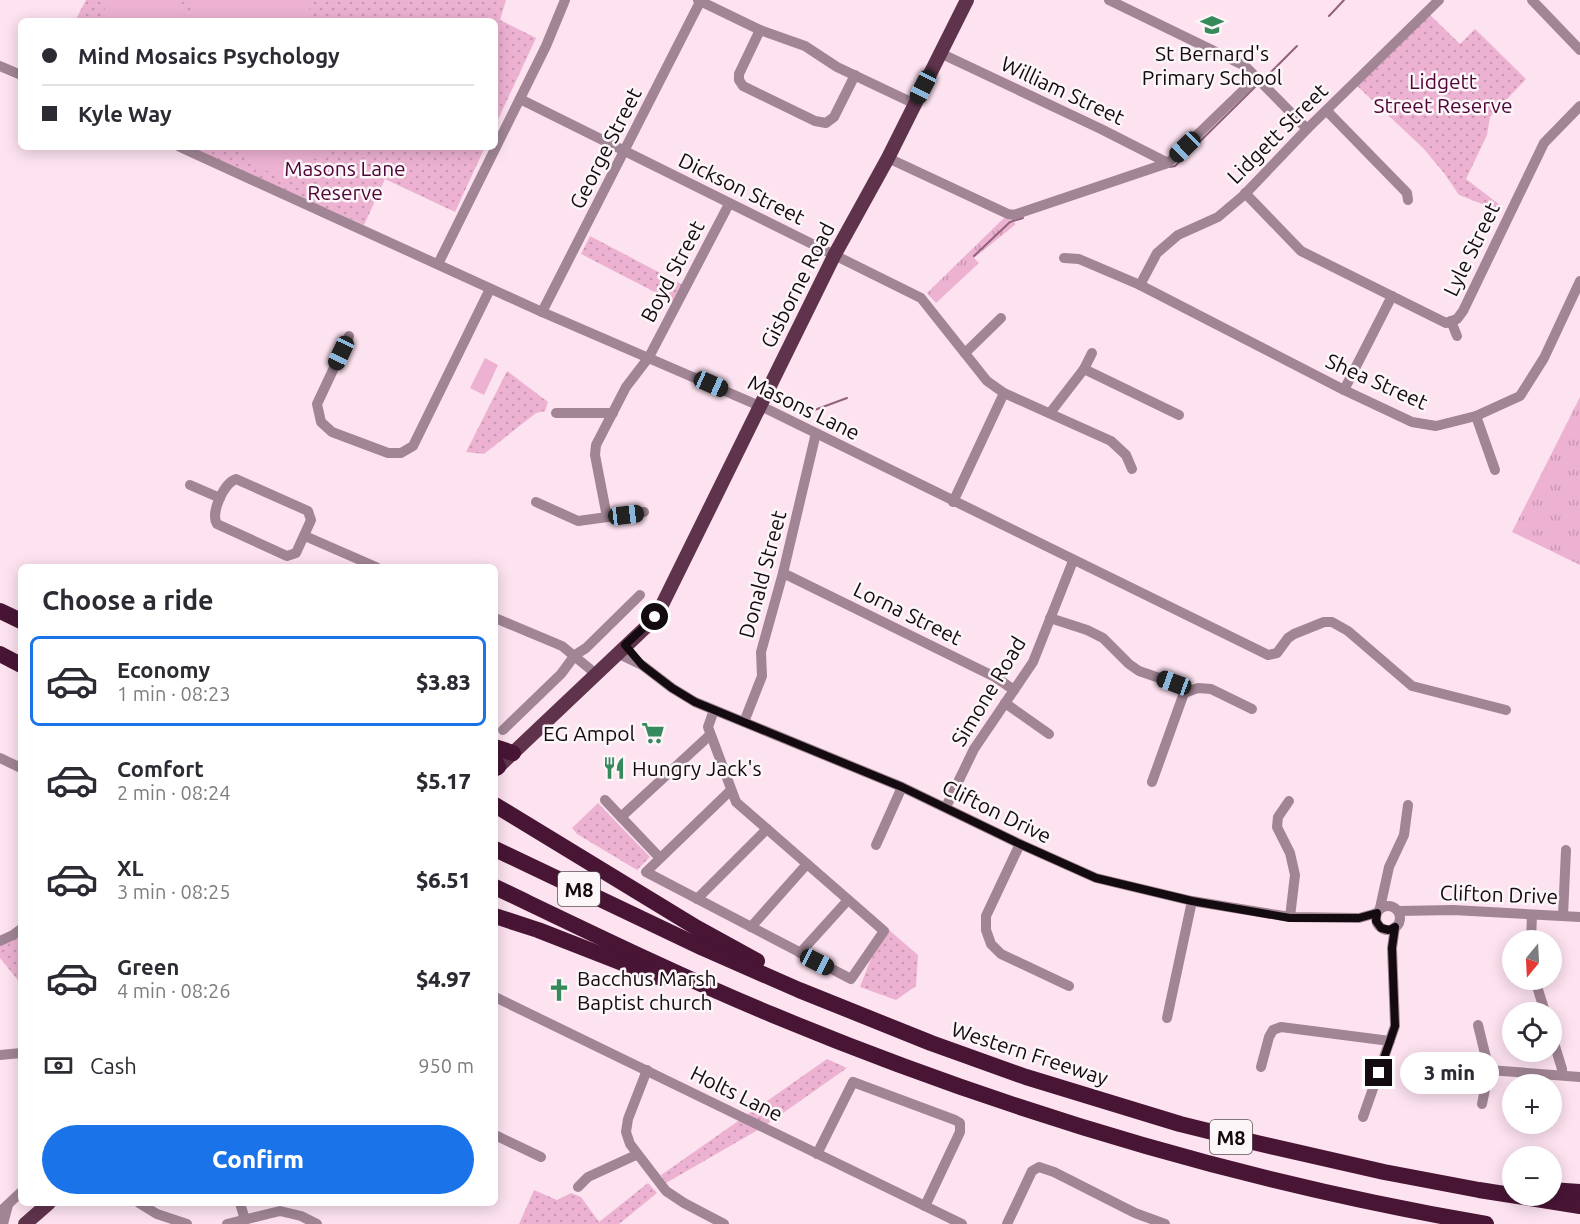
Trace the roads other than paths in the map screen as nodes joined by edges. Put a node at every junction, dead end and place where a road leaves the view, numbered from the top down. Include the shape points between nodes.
1 (565, 0) edge
2 (700, 0) edge
3 (967, 0) edge
4 (1109, 0) edge
5 (1439, 0) edge
6 (1532, 0) edge
7 (760, 30) junction
8 (1580, 50) edge
9 (940, 53) junction
10 (0, 66) edge
11 (18, 74) edge
12 (855, 75) junction
13 (1256, 78) junction
14 (520, 99) junction
15 (915, 104) junction
16 (1580, 106) edge
17 (1327, 111) junction
18 (1307, 129) junction
19 (498, 143) edge
20 (187, 150) edge
21 (495, 150) edge
22 (625, 152) junction
23 (888, 158) junction
24 (1168, 163) junction
25 (1245, 193) junction
26 (1408, 200) dead end
27 (729, 204) junction
28 (835, 254) junction
29 (1064, 258) dead end
30 (438, 264) junction
31 (1580, 281) edge
32 (1140, 285) junction
33 (490, 289) junction
34 (1392, 296) junction
35 (542, 312) junction
36 (1000, 318) dead end
37 (1451, 321) junction
38 (349, 336) dead end
39 (1456, 336) dead end
40 (965, 353) junction
41 (1092, 353) dead end
42 (649, 357) junction
43 (1084, 369) junction
44 (1344, 390) junction
45 (1004, 393) junction
46 (759, 406) junction
47 (556, 413) dead end
48 (613, 413) junction
49 (1050, 413) junction
50 (1179, 415) dead end
51 (1476, 416) junction
52 (816, 434) junction
53 (1132, 469) dead end
54 (1495, 470) dead end
55 (190, 485) dead end
56 (220, 498) junction
57 (537, 502) dead end
58 (953, 502) junction
59 (644, 512) dead end
60 (607, 517) junction
61 (305, 536) junction
62 (1073, 561) junction
63 (369, 564) edge
64 (783, 573) junction
65 (640, 595) dead end
66 (0, 611) edge
67 (1050, 618) junction
68 (18, 619) edge
69 (498, 619) edge
70 (619, 647) junction
71 (0, 649) edge
72 (0, 654) edge
73 (575, 655) junction
74 (18, 658) edge
75 (18, 663) edge
76 (593, 671) junction
77 (1014, 690) junction
78 (1184, 693) junction
79 (1005, 703) junction
80 (1252, 709) dead end
81 (714, 710) junction
82 (1506, 710) dead end
83 (744, 722) junction
84 (503, 730) dead end
85 (1049, 734) dead end
86 (710, 735) junction
87 (498, 748) edge
88 (513, 753) junction
89 (0, 758) edge
90 (498, 764) edge
91 (18, 767) edge
92 (1152, 782) dead end
93 (902, 787) junction
94 (731, 790) junction
95 (605, 800) dead end
96 (1289, 801) dead end
97 (1408, 805) dead end
98 (498, 807) edge
99 (946, 807) junction
100 (621, 817) junction
101 (767, 829) junction
102 (1020, 844) junction
103 (876, 845) dead end
104 (498, 850) edge
105 (1566, 850) dead end
106 (660, 858) junction
107 (807, 864) junction
108 (1386, 887) junction
109 (498, 888) edge
110 (697, 899) junction
111 (848, 900) junction
112 (1192, 901) junction
113 (1532, 915) junction
114 (1563, 916) junction
115 (498, 917) edge
116 (1396, 917) junction
117 (1580, 917) edge
118 (1290, 918) junction
119 (1379, 919) junction
120 (751, 927) junction
121 (1531, 930) edge
122 (18, 931) edge
123 (0, 941) edge
124 (1392, 948) junction
125 (800, 953) junction
126 (1069, 986) dead end
127 (498, 998) edge
128 (1167, 1018) dead end
129 (1478, 1025) dead end
130 (892, 1028) junction
131 (820, 1035) junction
132 (1390, 1041) junction
133 (18, 1053) edge
134 (0, 1055) edge
135 (1261, 1067) dead end
136 (647, 1070) junction
137 (1489, 1070) junction
138 (1547, 1074) edge
139 (1562, 1075) edge
140 (1580, 1077) edge
141 (1482, 1104) dead end
142 (1363, 1117) dead end
143 (498, 1136) edge
144 (817, 1154) junction
145 (636, 1155) junction
146 (541, 1157) dead end
147 (1384, 1172) junction
148 (1502, 1186) edge
149 (578, 1187) dead end
150 (1562, 1191) edge
151 (1580, 1192) edge
152 (18, 1195) edge
153 (1377, 1204) junction
154 (46, 1206) edge
155 (143, 1206) edge
156 (241, 1206) edge
157 (925, 1206) junction
158 (1580, 1206) edge
159 (4, 1209) edge
160 (245, 1220) junction
161 (708, 1220) edge
162 (29, 1222) edge
163 (3, 1224) edge
164 (187, 1224) edge
165 (227, 1224) edge
166 (317, 1224) edge
167 (724, 1224) edge
168 (962, 1224) edge
169 (1007, 1224) edge
170 (1165, 1224) edge
171 (1441, 1224) edge
172 (1486, 1224) edge

1 - 14 street
2 - 7 street
2 - 22 street, George Street
3 - 9 main road, Gisborne Road
4 - 13 street via 1245,66
5 - 17 street, Lidgett Street
6 - 8 street
7 - 12 street via 805,46
7 - 12 street via 739,80 815,121 826,123 834,117
9 - 15 main road, Gisborne Road
9 - 24 street, William Street
10 - 11 street
12 - 15 street
13 - 18 street
13 - 24 street
14 - 19 street
14 - 22 street, Dickson Street
15 - 23 main road, Gisborne Road
16 - 37 street, Lyle Street via 1544,143 1463,311
17 - 18 street, Lidgett Street
17 - 26 street via 1407,193
18 - 25 street, Lidgett Street
20 - 30 street, Masons Lane
21 - 30 street
22 - 27 street, Dickson Street
22 - 35 street, George Street
23 - 24 street via 1014,215
23 - 28 main road, Gisborne Road
25 - 32 street, Lidgett Street via 1218,217 1178,235 1157,253
25 - 34 street, Lyle Street via 1301,251
27 - 28 street, Dickson Street
27 - 42 street, Boyd Street
28 - 40 street, Dickson Street via 921,298
28 - 46 main road, Gisborne Road
29 - 32 street, Shea Street via 1079,259
30 - 33 street, Masons Lane
31 - 51 street, Shea Street via 1544,358 1520,396
32 - 44 street, Shea Street
33 - 35 street, Masons Lane
33 - 38 street via 413,446 401,453 388,453 332,432 321,422 317,404
34 - 37 street, Lyle Street via 1446,323
34 - 44 street
35 - 42 street, Masons Lane
36 - 40 street
37 - 39 street
40 - 45 street, Dickson Street via 987,381
41 - 43 street
42 - 46 street, Masons Lane
42 - 48 street, Boyd Street via 626,387
43 - 49 street
43 - 50 street
44 - 51 street, Shea Street via 1412,422 1436,426
45 - 49 street, Dickson Street
45 - 58 street
46 - 52 street, Masons Lane
46 - 70 main road, Gisborne Road via 670,593
47 - 48 street
48 - 60 street, Boyd Street via 595,455
49 - 53 street, Dickson Street via 1112,441 1126,455
51 - 54 street
52 - 58 street, Masons Lane
52 - 64 street, Donald Street
55 - 56 street
56 - 61 street via 227,484 234,480 261,489 309,511 311,520
56 - 61 street via 213,516 217,524 283,554 296,553
57 - 60 street via 578,521
58 - 62 street, Masons Lane
59 - 60 street
61 - 63 street
62 - 67 street, Simone Road
62 - 82 street, Masons Lane via 1273,655 1294,634 1332,622 1412,686
64 - 77 street, Lorna Street via 995,677
64 - 83 street, Donald Street via 761,652 762,676
65 - 73 street
66 - 68 highway
67 - 77 street, Simone Road via 1033,662
67 - 78 street via 1103,638 1139,671 1174,683
69 - 73 street
70 - 76 main road, Gisborne Road
70 - 81 street, Clifton Drive via 672,688
71 - 74 highway
72 - 75 highway
73 - 76 street
73 - 84 street via 561,674
76 - 88 main road, Gisborne Road via 554,706
77 - 79 street, Simone Road
78 - 80 street via 1210,689
78 - 92 street
79 - 85 street
79 - 99 street, Simone Road via 974,749
81 - 83 street, Clifton Drive
81 - 86 street via 708,727
83 - 93 street, Clifton Drive
86 - 94 street
86 - 100 street
87 - 88 highway
88 - 90 main road, Gisborne Road
89 - 91 street
93 - 99 street, Clifton Drive
93 - 103 street
94 - 101 street via 735,802
94 - 106 street
95 - 100 street
96 - 118 street via 1277,827 1295,874
97 - 108 street via 1404,835 1389,867
98 - 130 highway via 715,938
99 - 102 street, Clifton Drive
100 - 106 street
101 - 107 street
101 - 110 street
102 - 112 street, Clifton Drive via 1096,878
102 - 126 street via 986,916 986,930 991,944 1001,954
104 - 130 highway, Western Freeway / M8 via 703,948
105 - 114 street
106 - 110 street via 646,872
107 - 111 street
107 - 120 street
108 - 116 street
108 - 119 street
109 - 131 highway, M8 via 652,962
110 - 120 street
111 - 125 street
111 - 125 street via 884,931 851,979
112 - 118 street, Clifton Drive
112 - 128 street
113 - 114 street, Clifton Drive
113 - 116 street, Clifton Drive via 1453,910
113 - 121 street
114 - 117 street, Clifton Drive
115 - 131 highway
116 - 119 street via 1386,906
116 - 119 street via 1389,930
116 - 124 street
118 - 119 street, Clifton Drive
119 - 124 street
120 - 125 street
122 - 123 street
124 - 132 street via 1395,1026
127 - 136 street, Holts Lane
129 - 137 street
130 - 147 highway, Western Freeway / M8 via 1026,1077 1180,1124
131 - 153 highway, M8 via 1002,1101 1129,1141
132 - 135 street via 1281,1028 1269,1036
132 - 142 street
133 - 134 street
136 - 144 street, Holts Lane
136 - 145 street via 627,1126
137 - 138 street
137 - 141 street
139 - 140 street
143 - 146 street
144 - 157 street, Holts Lane
144 - 157 street via 853,1082 955,1120 960,1123 960,1132
145 - 149 street via 588,1177
145 - 161 street via 666,1191
147 - 148 highway
147 - 158 highway, Western Freeway / M8
150 - 151 highway
152 - 159 street
153 - 171 highway
153 - 172 highway, M8
154 - 162 main road
155 - 164 street
156 - 160 street
157 - 168 street, Holts Lane
159 - 163 street
160 - 165 street
160 - 166 street via 280,1211
161 - 167 street
169 - 170 street via 1032,1171 1039,1167

